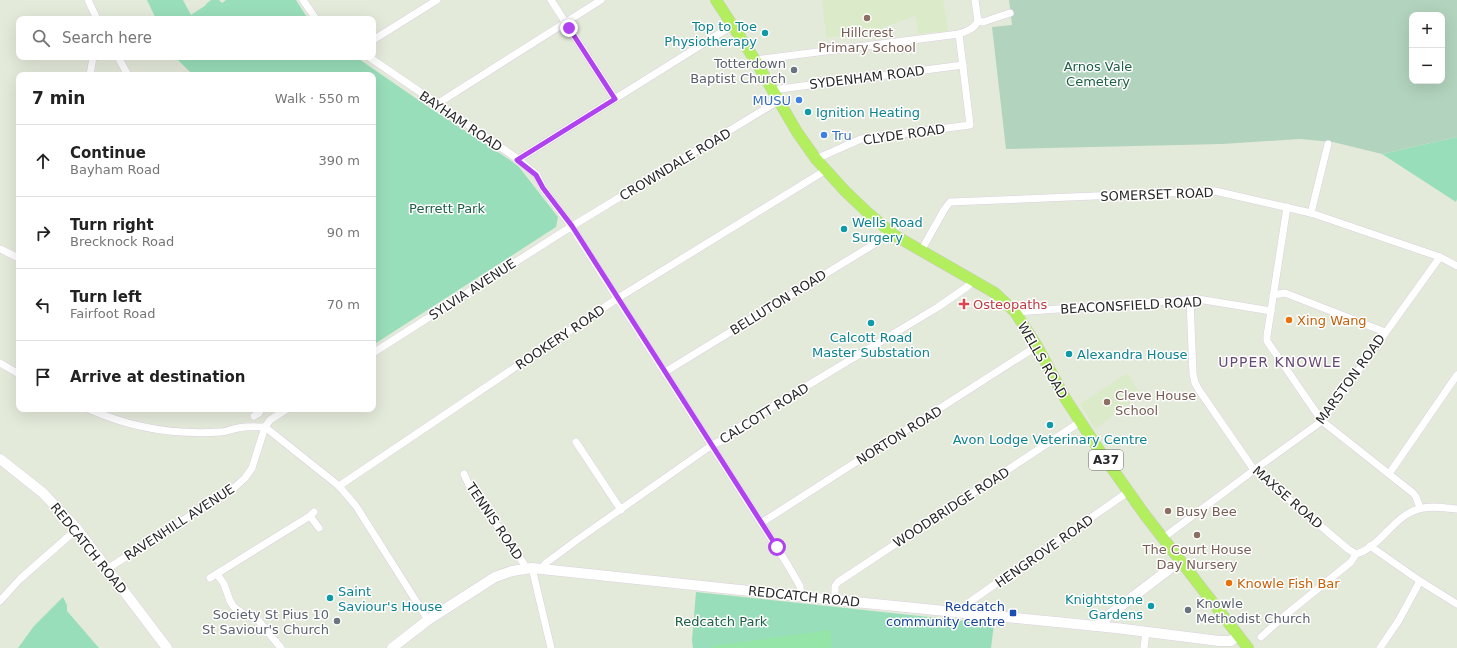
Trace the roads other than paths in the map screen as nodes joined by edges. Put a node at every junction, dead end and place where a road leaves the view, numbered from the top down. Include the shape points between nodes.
1 (88, 0) edge
2 (303, 0) edge
3 (437, 0) edge
4 (551, 0) edge
5 (602, 0) edge
6 (716, 0) edge
7 (975, 0) edge
8 (1010, 13) dead end
9 (96, 16) edge
10 (314, 16) edge
11 (978, 21) junction
12 (566, 23) junction
13 (733, 25) junction
14 (956, 34) junction
15 (376, 38) edge
16 (92, 60) edge
17 (120, 60) edge
18 (373, 60) edge
19 (755, 60) junction
20 (963, 65) junction
21 (90, 72) edge
22 (126, 72) edge
23 (772, 90) junction
24 (615, 99) junction
25 (778, 101) junction
26 (437, 104) junction
27 (1328, 144) dead end
28 (816, 159) junction
29 (517, 160) junction
30 (826, 170) junction
31 (1287, 207) junction
32 (1311, 212) junction
33 (572, 226) junction
34 (889, 230) junction
35 (0, 249) edge
36 (921, 250) junction
37 (16, 257) edge
38 (1440, 257) junction
39 (1457, 266) edge
40 (973, 281) junction
41 (1273, 295) junction
42 (618, 298) junction
43 (1190, 299) junction
44 (1271, 311) junction
45 (1015, 312) junction
46 (1385, 332) junction
47 (1037, 346) junction
48 (376, 351) edge
49 (0, 363) edge
50 (16, 372) edge
51 (665, 372) junction
52 (1457, 375) edge
53 (96, 412) edge
54 (260, 412) edge
55 (282, 412) edge
56 (254, 416) dead end
57 (1322, 421) junction
58 (1080, 422) junction
59 (265, 427) junction
60 (576, 442) dead end
61 (712, 445) junction
62 (1, 462) edge
63 (1254, 470) junction
64 (464, 474) dead end
65 (1389, 474) junction
66 (339, 486) junction
67 (1128, 492) junction
68 (1420, 508) junction
69 (1457, 509) edge
70 (621, 510) junction
71 (761, 523) junction
72 (319, 528) dead end
73 (77, 529) junction
74 (1163, 538) junction
75 (1370, 546) junction
76 (1356, 554) junction
77 (1180, 560) junction
78 (533, 568) junction
79 (107, 569) junction
80 (1420, 581) junction
81 (801, 596) junction
82 (835, 600) junction
83 (0, 601) edge
84 (1457, 604) edge
85 (964, 613) junction
86 (1109, 615) junction
87 (428, 620) junction
88 (1098, 626) junction
89 (1116, 628) junction
90 (1146, 632) junction
91 (1238, 635) junction
92 (1261, 637) dead end
93 (168, 648) edge
94 (281, 648) edge
95 (392, 648) edge
96 (551, 648) edge
97 (1144, 648) edge
98 (1248, 648) edge
99 (1380, 648) edge

1 - 9 street
2 - 10 street
3 - 15 street
4 - 12 street
5 - 12 street
6 - 13 highway, WELLS ROAD / A37
7 - 11 street
8 - 11 street via 983,22
11 - 14 street via 971,29
12 - 24 street
12 - 26 street
13 - 19 highway, WELLS ROAD / A37
13 - 24 street
14 - 19 street
14 - 20 street
16 - 21 street
17 - 22 street
18 - 26 street, BAYHAM ROAD
19 - 23 highway, WELLS ROAD / A37
20 - 23 street, SYDENHAM ROAD
20 - 28 street, CLYDE ROAD via 970,125 861,139
23 - 25 highway, WELLS ROAD / A37
24 - 29 street
25 - 28 highway, WELLS ROAD / A37
25 - 33 street, CROWNDALE ROAD
26 - 29 street, BAYHAM ROAD
27 - 32 street
28 - 30 highway, WELLS ROAD / A37
29 - 33 street, BAYHAM ROAD via 536,175
30 - 34 highway, WELLS ROAD / A37 via 867,212
30 - 42 street, ROOKERY ROAD
31 - 32 street, SOMERSET ROAD
31 - 36 street, SOMERSET ROAD via 1210,190 950,202
31 - 41 street
32 - 38 street, SOMERSET ROAD
33 - 42 street, BAYHAM ROAD
33 - 48 street, SYLVIA AVENUE
34 - 36 highway, WELLS ROAD / A37
34 - 51 street, BELLUTON ROAD via 876,243
35 - 37 street
36 - 40 highway, WELLS ROAD / A37
38 - 39 street, SOMERSET ROAD
38 - 46 street, MARSTON ROAD
40 - 45 highway, WELLS ROAD / A37 via 998,295
40 - 61 street, CALCOTT ROAD via 938,307
41 - 44 street
41 - 46 street via 1285,293
42 - 51 street, BAYHAM ROAD
42 - 66 street, ROOKERY ROAD
43 - 44 street, BEACONSFIELD ROAD
43 - 45 street, BEACONSFIELD ROAD
43 - 63 street, MAXSE ROAD via 1195,383
44 - 57 street via 1267,341
45 - 47 highway, WELLS ROAD / A37
46 - 57 street, MARSTON ROAD
47 - 58 highway, WELLS ROAD / A37
47 - 71 street, NORTON ROAD
49 - 50 street
51 - 61 street, BAYHAM ROAD
52 - 65 street
53 - 59 street via 151,429 199,434 228,432 247,426
54 - 56 street
55 - 59 street via 270,420
57 - 63 street, MARSTON ROAD
57 - 65 street
58 - 67 highway, WELLS ROAD / A37
58 - 82 street, WOODBRIDGE ROAD via 838,582 835,586
59 - 66 street
59 - 79 street, RAVENHILL AVENUE via 252,468 235,487
60 - 70 street
61 - 70 street, CALCOTT ROAD
61 - 71 street, BAYHAM ROAD
62 - 73 main road, REDCATCH ROAD via 43,493
63 - 74 street, MARSTON ROAD
63 - 76 street, MAXSE ROAD
64 - 78 street, TENNIS ROAD via 468,485 524,564
65 - 68 street via 1413,493
66 - 87 street via 356,506
67 - 74 highway, WELLS ROAD / A37
67 - 85 street, HENGROVE ROAD via 971,601
68 - 69 street
68 - 75 street via 1406,516
70 - 78 street, CALCOTT ROAD via 546,563
71 - 81 street, BAYHAM ROAD via 800,586
72 - 94 street via 312,514 214,576 224,584 234,607 258,620
73 - 79 main road, REDCATCH ROAD
73 - 83 street via 20,579
74 - 77 highway, WELLS ROAD / A37
75 - 76 street
75 - 80 street
76 - 92 street via 1351,562
77 - 86 main road
77 - 91 highway, WELLS ROAD / A37
78 - 81 main road, REDCATCH ROAD
78 - 87 main road, REDCATCH ROAD via 495,577
78 - 96 street
79 - 93 main road, REDCATCH ROAD
80 - 84 street
80 - 99 street
81 - 82 main road, REDCATCH ROAD
82 - 85 main road, REDCATCH ROAD
85 - 88 main road, REDCATCH ROAD
86 - 88 main road
86 - 89 main road via 1109,622
87 - 95 main road, REDCATCH ROAD
88 - 89 main road, REDCATCH ROAD
89 - 90 main road, REDCATCH ROAD
90 - 91 main road, REDCATCH ROAD via 1219,641 1231,641
90 - 97 street
91 - 98 highway, WELLS ROAD / A37

